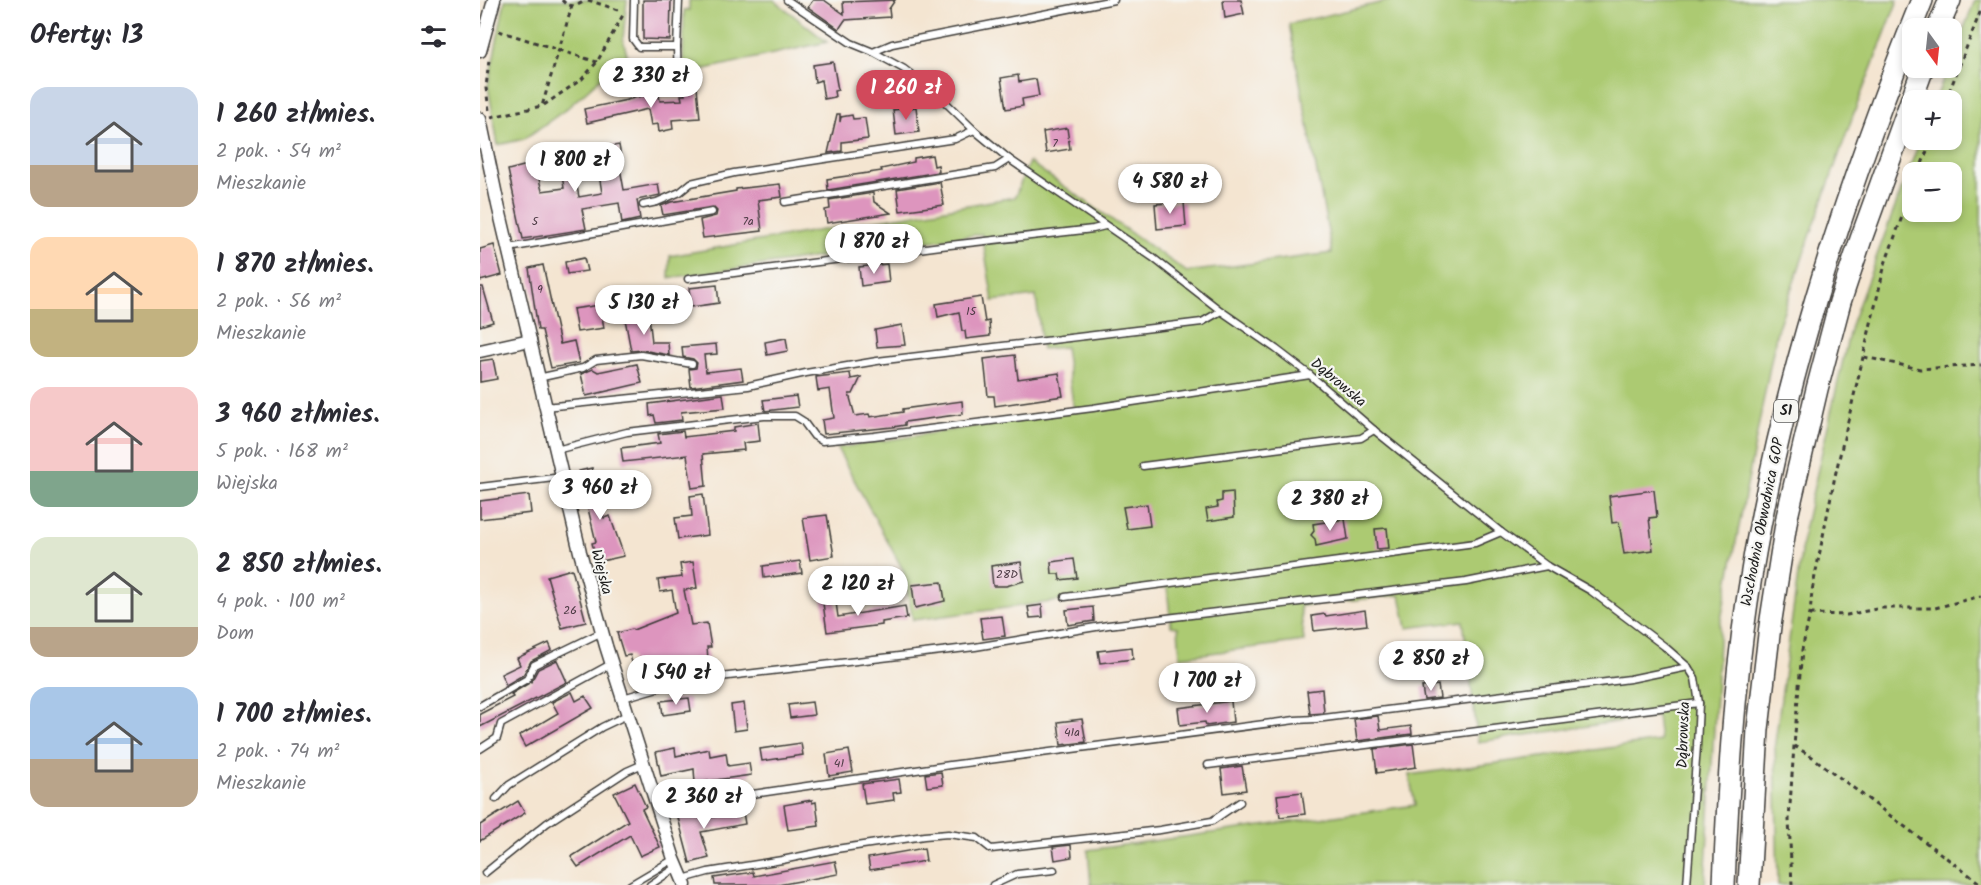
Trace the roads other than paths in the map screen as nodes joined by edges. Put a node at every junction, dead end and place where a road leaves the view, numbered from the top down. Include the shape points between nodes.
1 (494, 0) edge
2 (634, 0) edge
3 (680, 0) edge
4 (787, 0) edge
5 (1114, 0) edge
6 (1922, 0) edge
7 (1950, 0) edge
8 (1942, 18) edge
9 (677, 46) junction
10 (873, 52) junction
11 (485, 55) edge
12 (1919, 78) edge
13 (678, 84) dead end
14 (480, 120) edge
15 (974, 130) junction
16 (1009, 159) junction
17 (785, 202) dead end
18 (643, 205) dead end
19 (712, 212) dead end
20 (1106, 226) junction
21 (508, 248) junction
22 (688, 279) dead end
23 (1221, 311) junction
24 (530, 340) junction
25 (480, 351) edge
26 (692, 364) dead end
27 (1310, 375) junction
28 (538, 378) junction
29 (545, 407) junction
30 (1374, 430) junction
31 (556, 450) junction
32 (1143, 466) dead end
33 (562, 477) junction
34 (480, 487) edge
35 (1501, 532) junction
36 (1547, 566) junction
37 (1065, 597) dead end
38 (602, 632) junction
39 (612, 663) junction
40 (1688, 667) junction
41 (623, 698) junction
42 (1699, 703) junction
43 (480, 706) edge
44 (628, 715) junction
45 (480, 749) edge
46 (644, 764) junction
47 (1208, 765) dead end
48 (496, 799) dead end
49 (1240, 802) dead end
50 (657, 808) junction
51 (675, 863) junction
52 (1054, 870) dead end
53 (484, 873) dead end
54 (684, 882) edge
55 (630, 885) edge
56 (650, 885) edge
57 (993, 885) edge
58 (1687, 885) edge
59 (1724, 885) edge
60 (1749, 885) edge

1 - 11 street
2 - 9 lane via 633,39 639,47
3 - 9 lane
4 - 10 lane, Dąbrowska via 850,43
5 - 10 lane via 892,44
6 - 59 highway, Wschodnia Obwodnica GOP / S1 via 1848,196 1804,337 1782,425 1740,655
7 - 8 highway
9 - 13 lane
10 - 15 lane, Dąbrowska via 939,96
12 - 60 highway, Wschodnia Obwodnica GOP / S1 via 1840,302 1787,517 1758,729
14 - 21 street, Wiejska
15 - 16 lane, Dąbrowska
15 - 18 lane via 955,139 712,178
16 - 17 lane via 995,168
16 - 20 lane, Dąbrowska
19 - 21 lane
20 - 22 lane
20 - 23 lane, Dąbrowska
21 - 24 street, Wiejska
23 - 27 lane, Dąbrowska
23 - 29 lane via 1202,322 877,362 748,386
24 - 25 street
24 - 28 street, Wiejska
26 - 28 lane via 641,355 596,360 583,368
27 - 30 lane, Dąbrowska
27 - 31 lane via 864,437 822,441 795,416 764,416 627,432
28 - 29 street, Wiejska
29 - 31 street, Wiejska
30 - 32 lane via 1360,438
30 - 35 lane, Dąbrowska
31 - 33 street, Wiejska
33 - 34 lane
33 - 38 street, Wiejska
35 - 36 lane, Dąbrowska
35 - 37 lane via 1475,543
36 - 40 lane, Dąbrowska via 1592,591
36 - 41 lane via 1466,582 1108,624 975,647 678,682
38 - 39 street, Wiejska
38 - 43 lane via 534,665 527,679
39 - 41 street, Wiejska
39 - 45 lane via 501,724 497,738
40 - 42 lane, Dąbrowska via 1695,678
40 - 50 lane via 1630,678 950,765
41 - 44 street, Wiejska
42 - 47 lane
42 - 58 lane, Dąbrowska
44 - 46 street, Wiejska
44 - 48 lane via 509,785
46 - 50 street, Wiejska
46 - 53 lane via 547,823
49 - 54 lane via 1212,821 1160,830 991,849 977,838 924,836 708,872
50 - 51 street, Wiejska
51 - 54 street, Wiejska
51 - 55 lane
51 - 56 lane
52 - 57 lane via 1017,874

